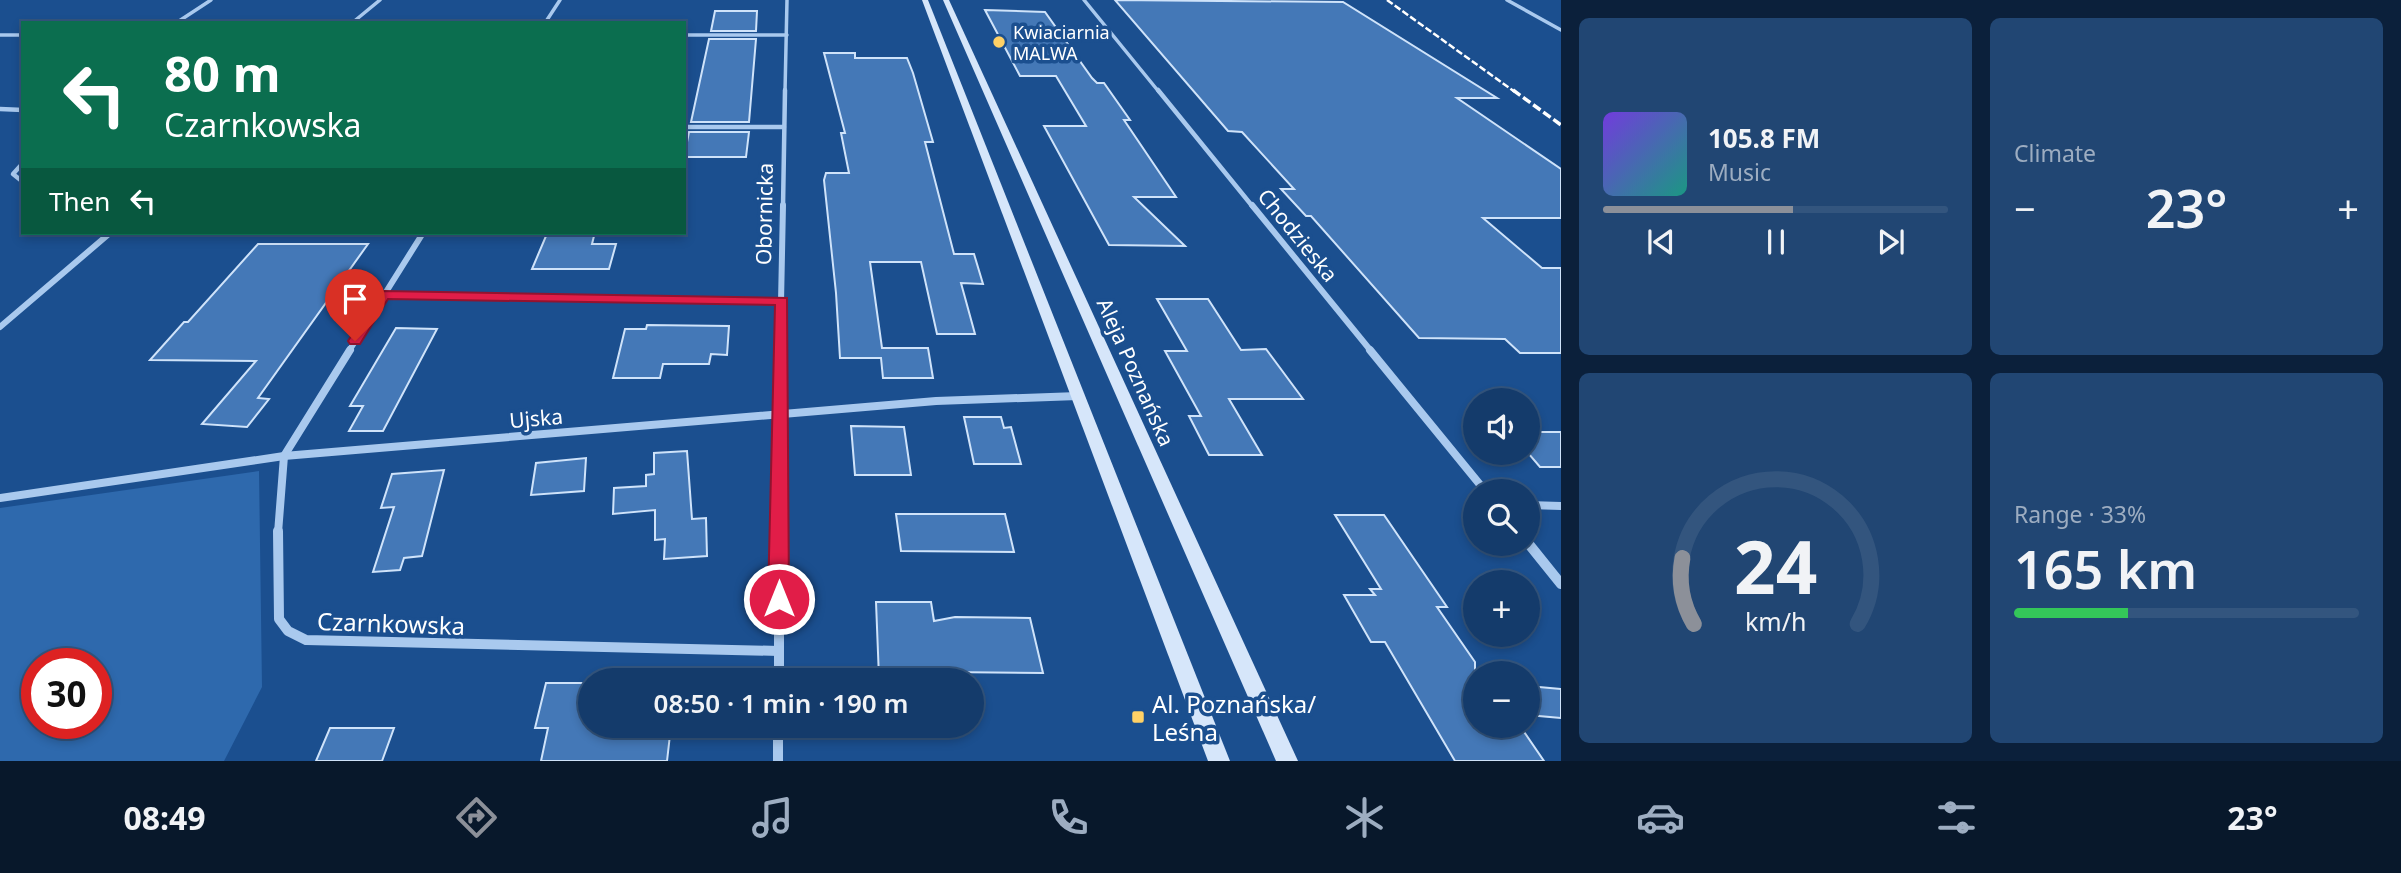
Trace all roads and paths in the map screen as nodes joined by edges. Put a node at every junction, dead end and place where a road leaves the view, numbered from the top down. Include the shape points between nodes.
1 (211, 0) edge
2 (380, 0) edge
3 (560, 0) edge
4 (787, 0) edge
5 (925, 0) edge
6 (946, 0) edge
7 (1084, 0) edge
8 (1507, 0) edge
9 (179, 21) edge
10 (354, 21) edge
11 (546, 21) edge
12 (1561, 30) edge
13 (21, 34) edge
14 (0, 35) edge
15 (686, 35) edge
16 (787, 35) junction
17 (0, 109) edge
18 (21, 110) edge
19 (686, 127) edge
20 (785, 127) junction
21 (21, 165) edge
22 (21, 180) edge
23 (108, 235) edge
24 (422, 235) edge
25 (384, 295) junction
26 (782, 301) junction
27 (0, 327) edge
28 (1078, 396) junction
29 (779, 416) junction
30 (284, 456) junction
31 (1475, 479) edge
32 (0, 498) edge
33 (1540, 505) edge
34 (1561, 506) edge
35 (1538, 556) edge
36 (1561, 584) edge
37 (779, 651) junction
38 (779, 668) edge
39 (778, 738) edge
40 (778, 761) edge
41 (1219, 761) edge
42 (1287, 761) edge

1 - 9 street
2 - 10 street
3 - 11 street
4 - 16 street, Obornicka
5 - 28 main road
6 - 42 main road, Aleja Poznańska
7 - 31 street, Chodzieska
8 - 12 street
13 - 14 street
15 - 16 street
16 - 20 street, Obornicka
17 - 18 street
19 - 20 street
20 - 26 street, Obornicka
21 - 22 street via 13,174
23 - 27 street
24 - 25 street, Czarnkowska
25 - 26 street
25 - 30 street, Czarnkowska
26 - 29 street, Obornicka
28 - 29 street, Ujska via 936,401
28 - 41 main road
29 - 30 street, Ujska
29 - 37 street, Obornicka
30 - 32 street, Ujska
30 - 37 street, Czarnkowska via 278,519 279,619 288,631 306,639
33 - 34 street
35 - 36 street
37 - 38 street, Obornicka
39 - 40 street

